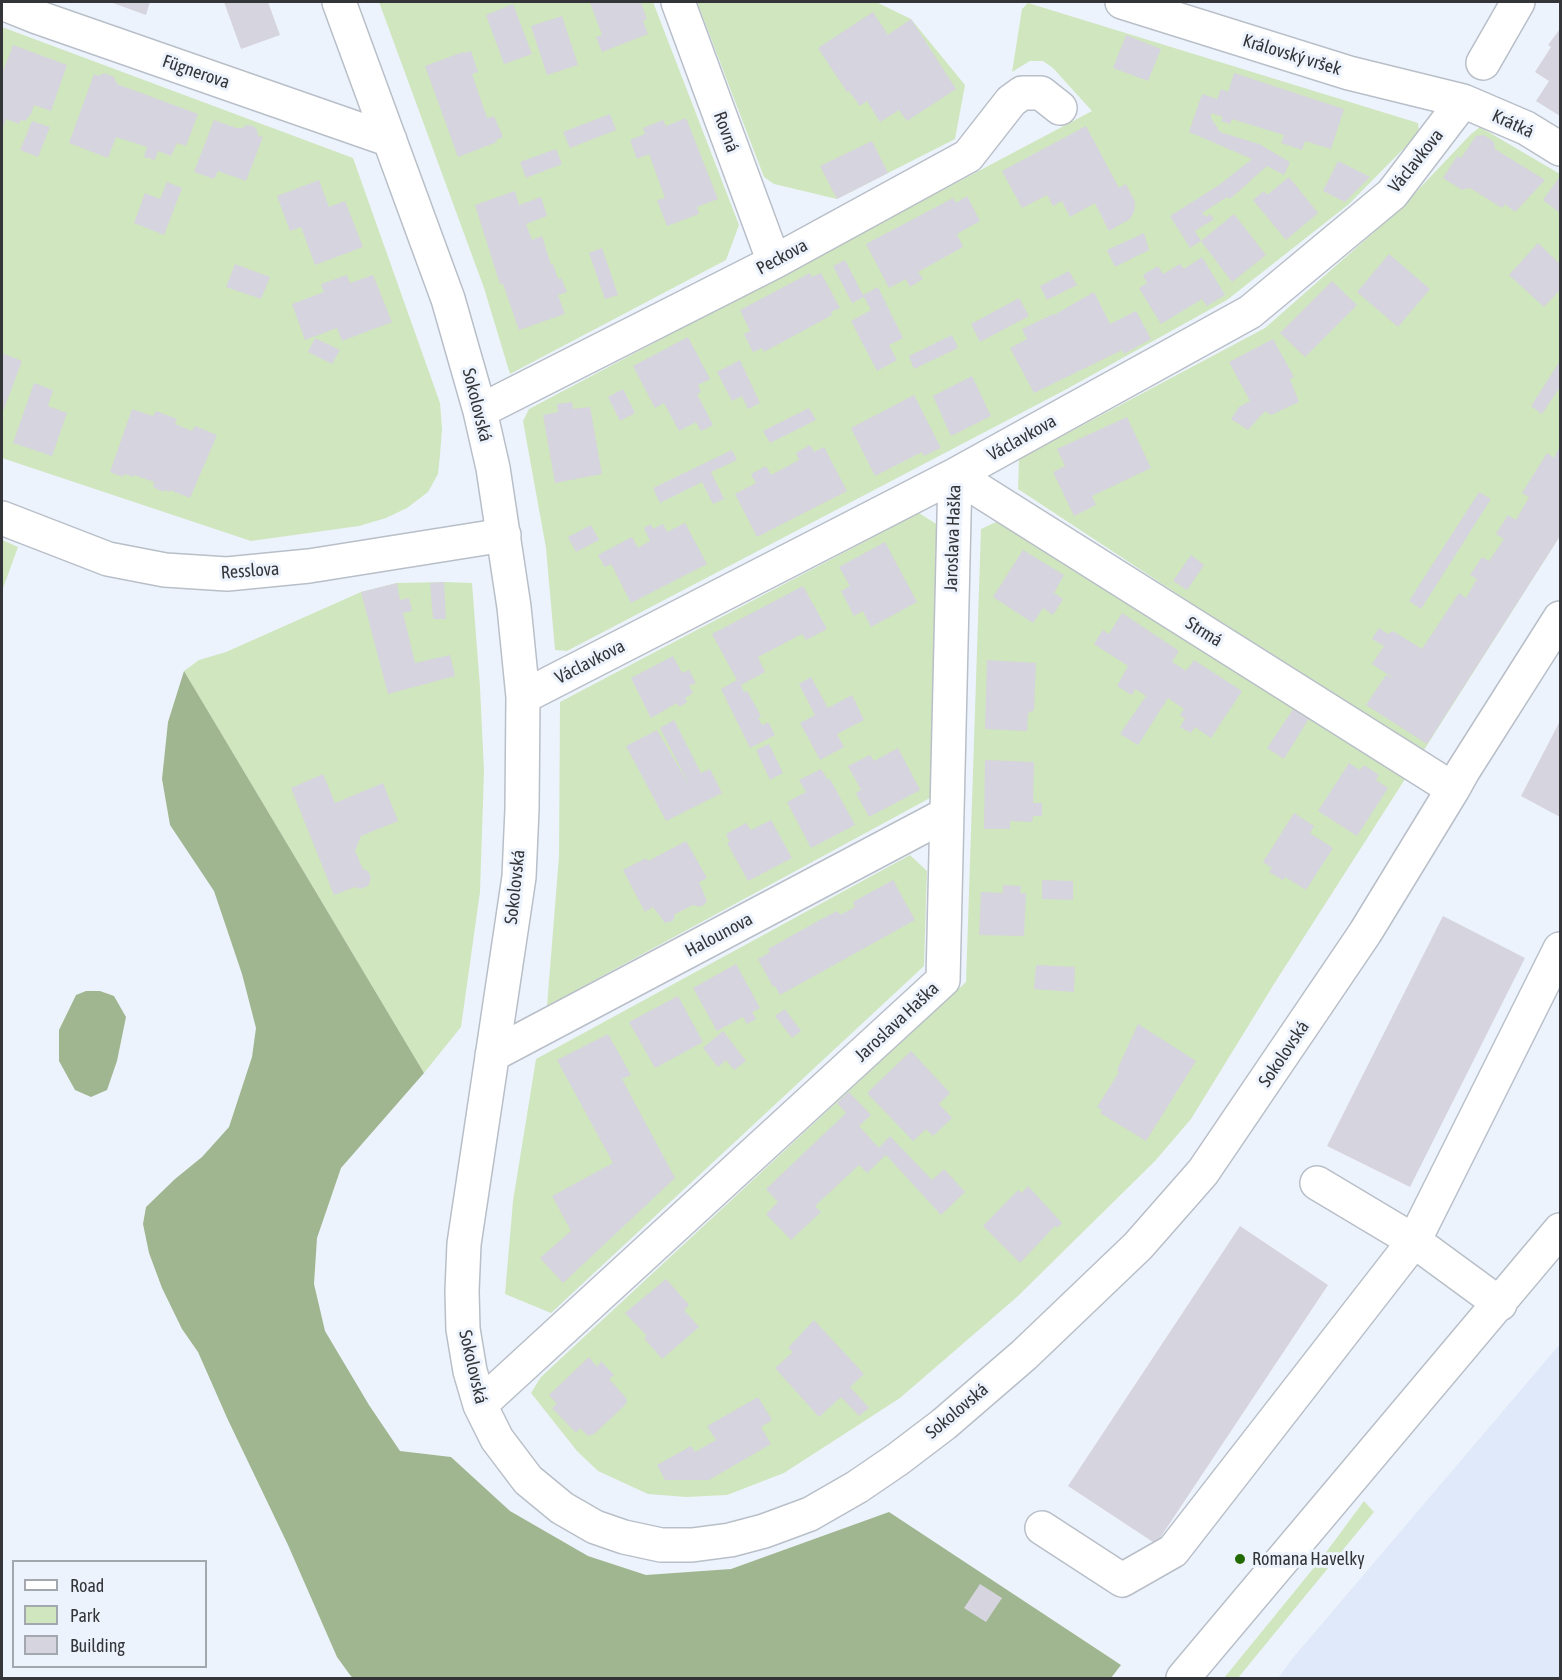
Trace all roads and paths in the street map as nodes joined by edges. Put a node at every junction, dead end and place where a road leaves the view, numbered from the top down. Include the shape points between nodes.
1 (339, 2) edge
2 (678, 2) edge
3 (1122, 2) edge
4 (1518, 2) edge
5 (2, 3) edge
6 (1483, 63) dead end
7 (1463, 101) junction
8 (1060, 108) dead end
9 (390, 140) junction
10 (1560, 149) edge
11 (774, 262) junction
12 (480, 411) junction
13 (954, 475) junction
14 (2, 518) edge
15 (504, 535) junction
16 (1560, 618) edge
17 (523, 696) junction
18 (1453, 789) junction
19 (945, 815) junction
20 (1560, 949) edge
21 (492, 1055) junction
22 (1317, 1184) dead end
23 (1560, 1230) edge
24 (1414, 1241) junction
25 (1500, 1304) junction
26 (480, 1405) junction
27 (1042, 1528) dead end
28 (1182, 1678) edge

1 - 9 street, Sokolovská
2 - 11 street, Rovná
3 - 7 street, Královský vršek via 1349,73
4 - 6 street
5 - 9 street, Fügnerova
7 - 10 street, Krátká via 1526,128
7 - 13 street, Václavkova via 1392,194 1250,312
8 - 11 street, Peckova via 1041,93 1022,93 1011,101 968,156
9 - 12 street, Sokolovská via 448,299
11 - 12 street, Peckova
12 - 15 street, Sokolovská
13 - 17 street, Václavkova
13 - 18 street, Strmá
13 - 19 street, Jaroslava Haška
14 - 15 street, Resslova via 108,559 165,570 227,574 309,566
15 - 17 street, Sokolovská
16 - 18 street, Sokolovská
17 - 21 street, Sokolovská via 519,877
18 - 26 street, Sokolovská via 1365,933 1203,1172 1138,1246 1024,1355 944,1424 857,1487 810,1514 730,1540 661,1545 624,1538 562,1508 528,1480 497,1439
19 - 21 street, Halounova
19 - 26 street, Jaroslava Haška via 943,980
20 - 24 street
21 - 26 street, Sokolovská via 464,1244 462,1291 464,1329
22 - 24 street
23 - 25 street
24 - 25 street
24 - 27 street via 1173,1551 1122,1580
25 - 28 street

